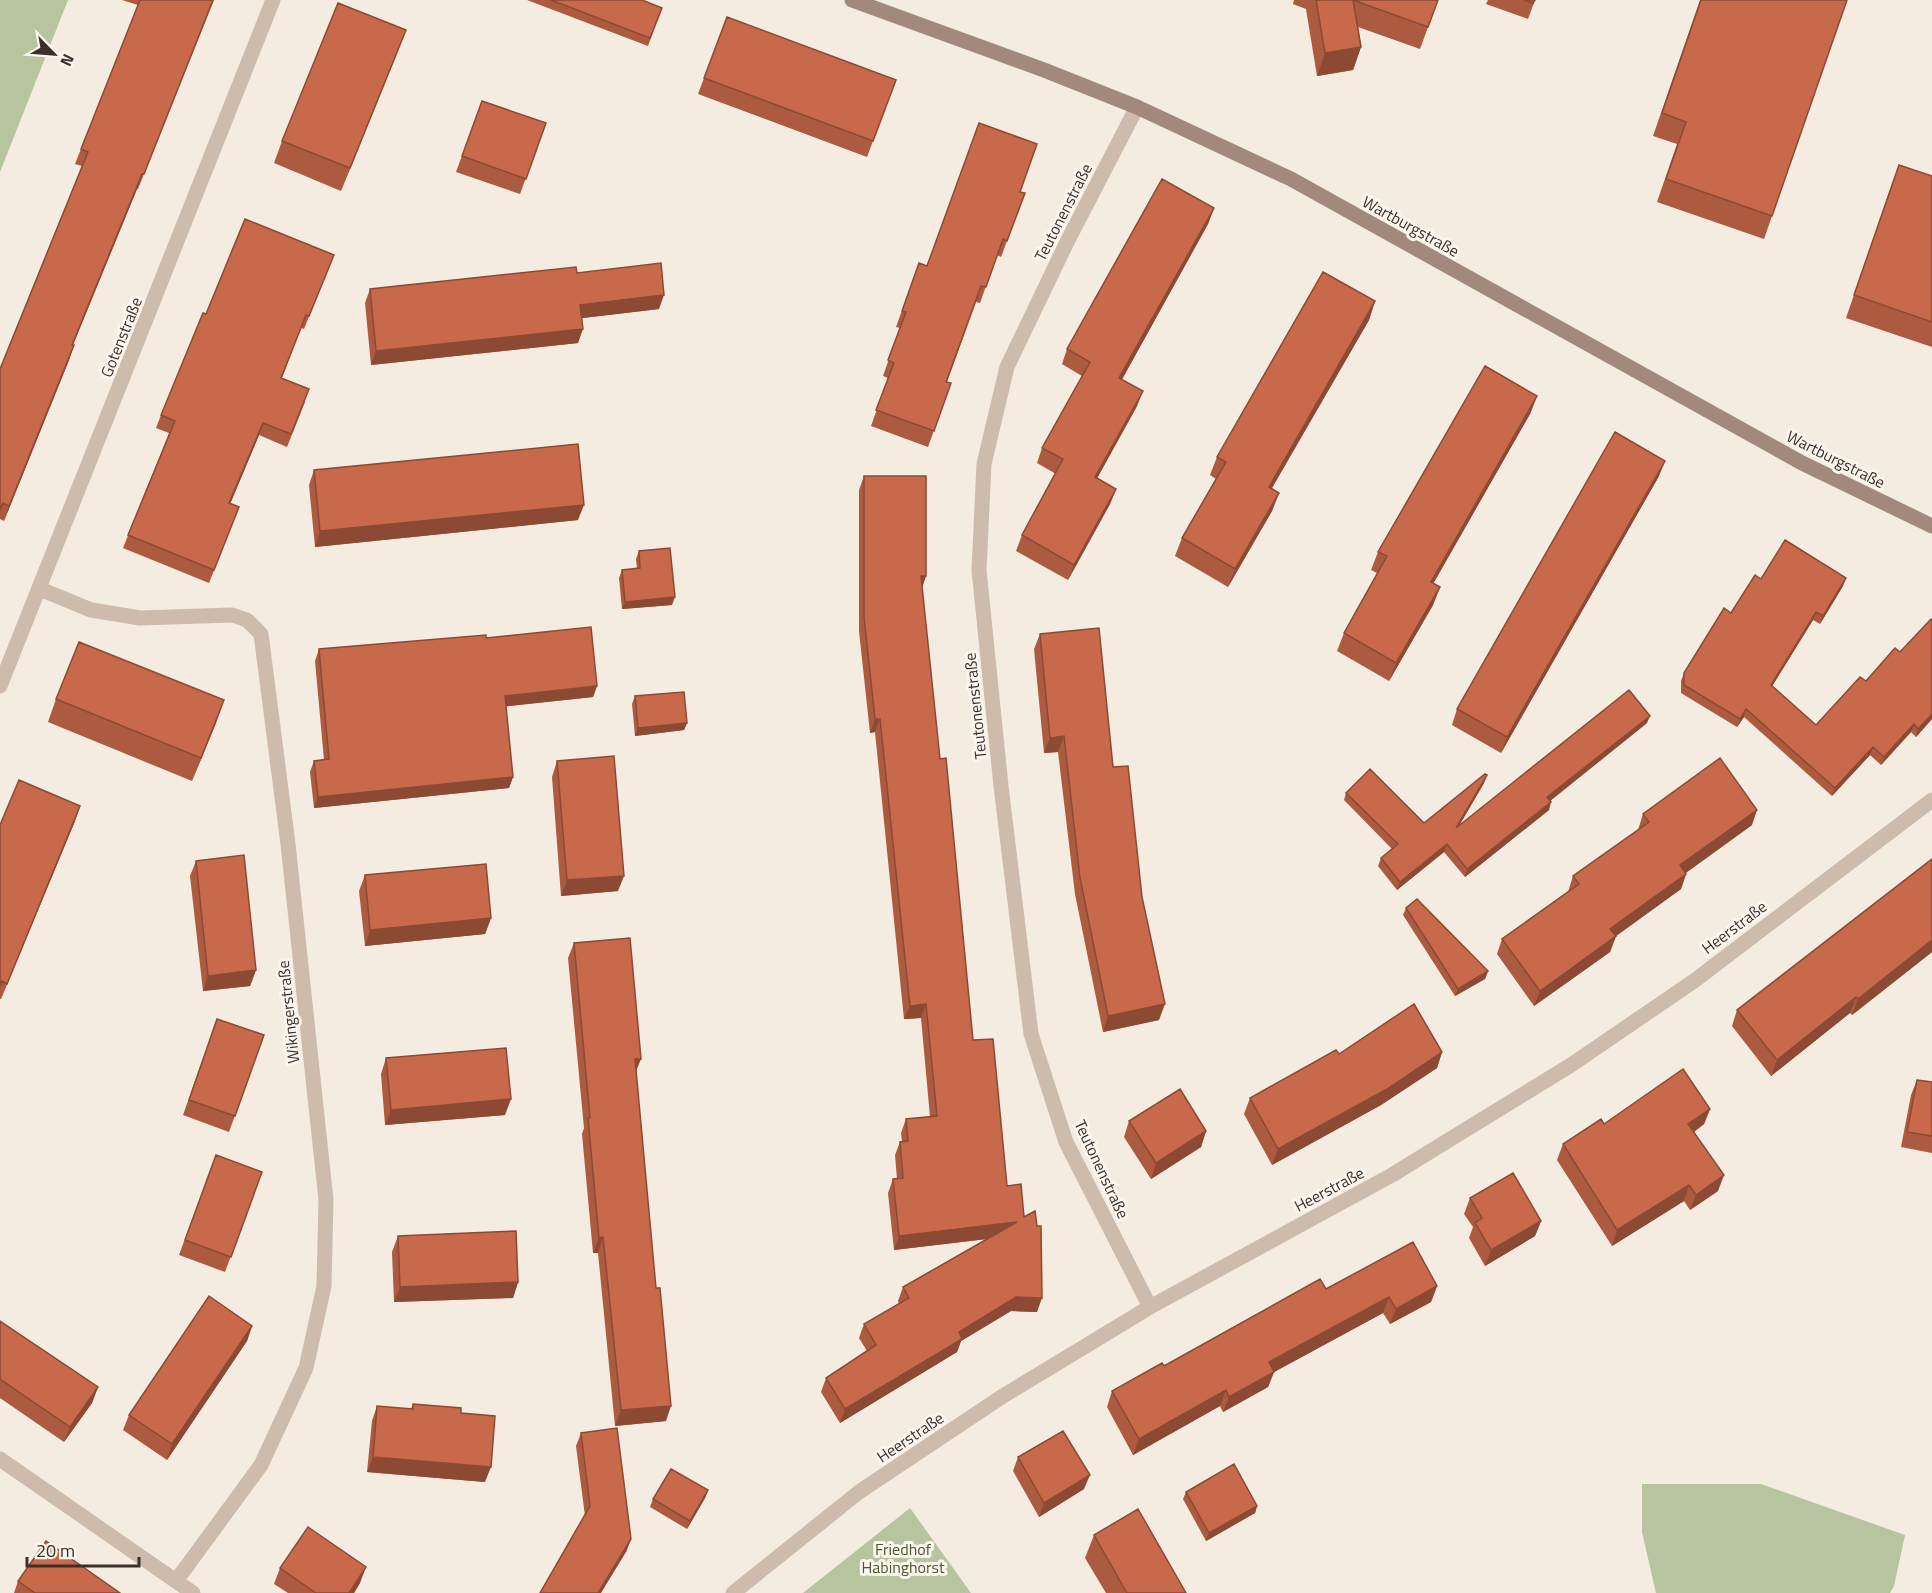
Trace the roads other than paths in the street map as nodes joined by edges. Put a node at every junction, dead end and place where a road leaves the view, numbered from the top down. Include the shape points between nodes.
1 (273, 0) edge
2 (852, 0) edge
3 (1137, 107) junction
4 (1932, 526) edge
5 (40, 589) junction
6 (0, 686) edge
7 (1932, 800) edge
8 (1150, 1307) junction
9 (0, 1459) edge
10 (176, 1581) junction
11 (193, 1593) edge
12 (733, 1593) edge

1 - 5 street, Gotenstraße
2 - 3 main road, Wartburgstraße
3 - 4 main road, Wartburgstraße via 1291,179 1792,457
3 - 8 street, Teutonenstraße via 1007,367 984,464 979,570 1031,1034 1066,1142
5 - 6 street, Gotenstraße
5 - 10 street, Wikingerstraße via 90,610 140,618 232,615 247,620 261,634 326,1200 324,1286 306,1368 261,1465
7 - 8 street, Heerstraße via 1694,981 1571,1065 1392,1176
8 - 12 street, Heerstraße via 1003,1396 859,1492
9 - 10 street
10 - 11 street

